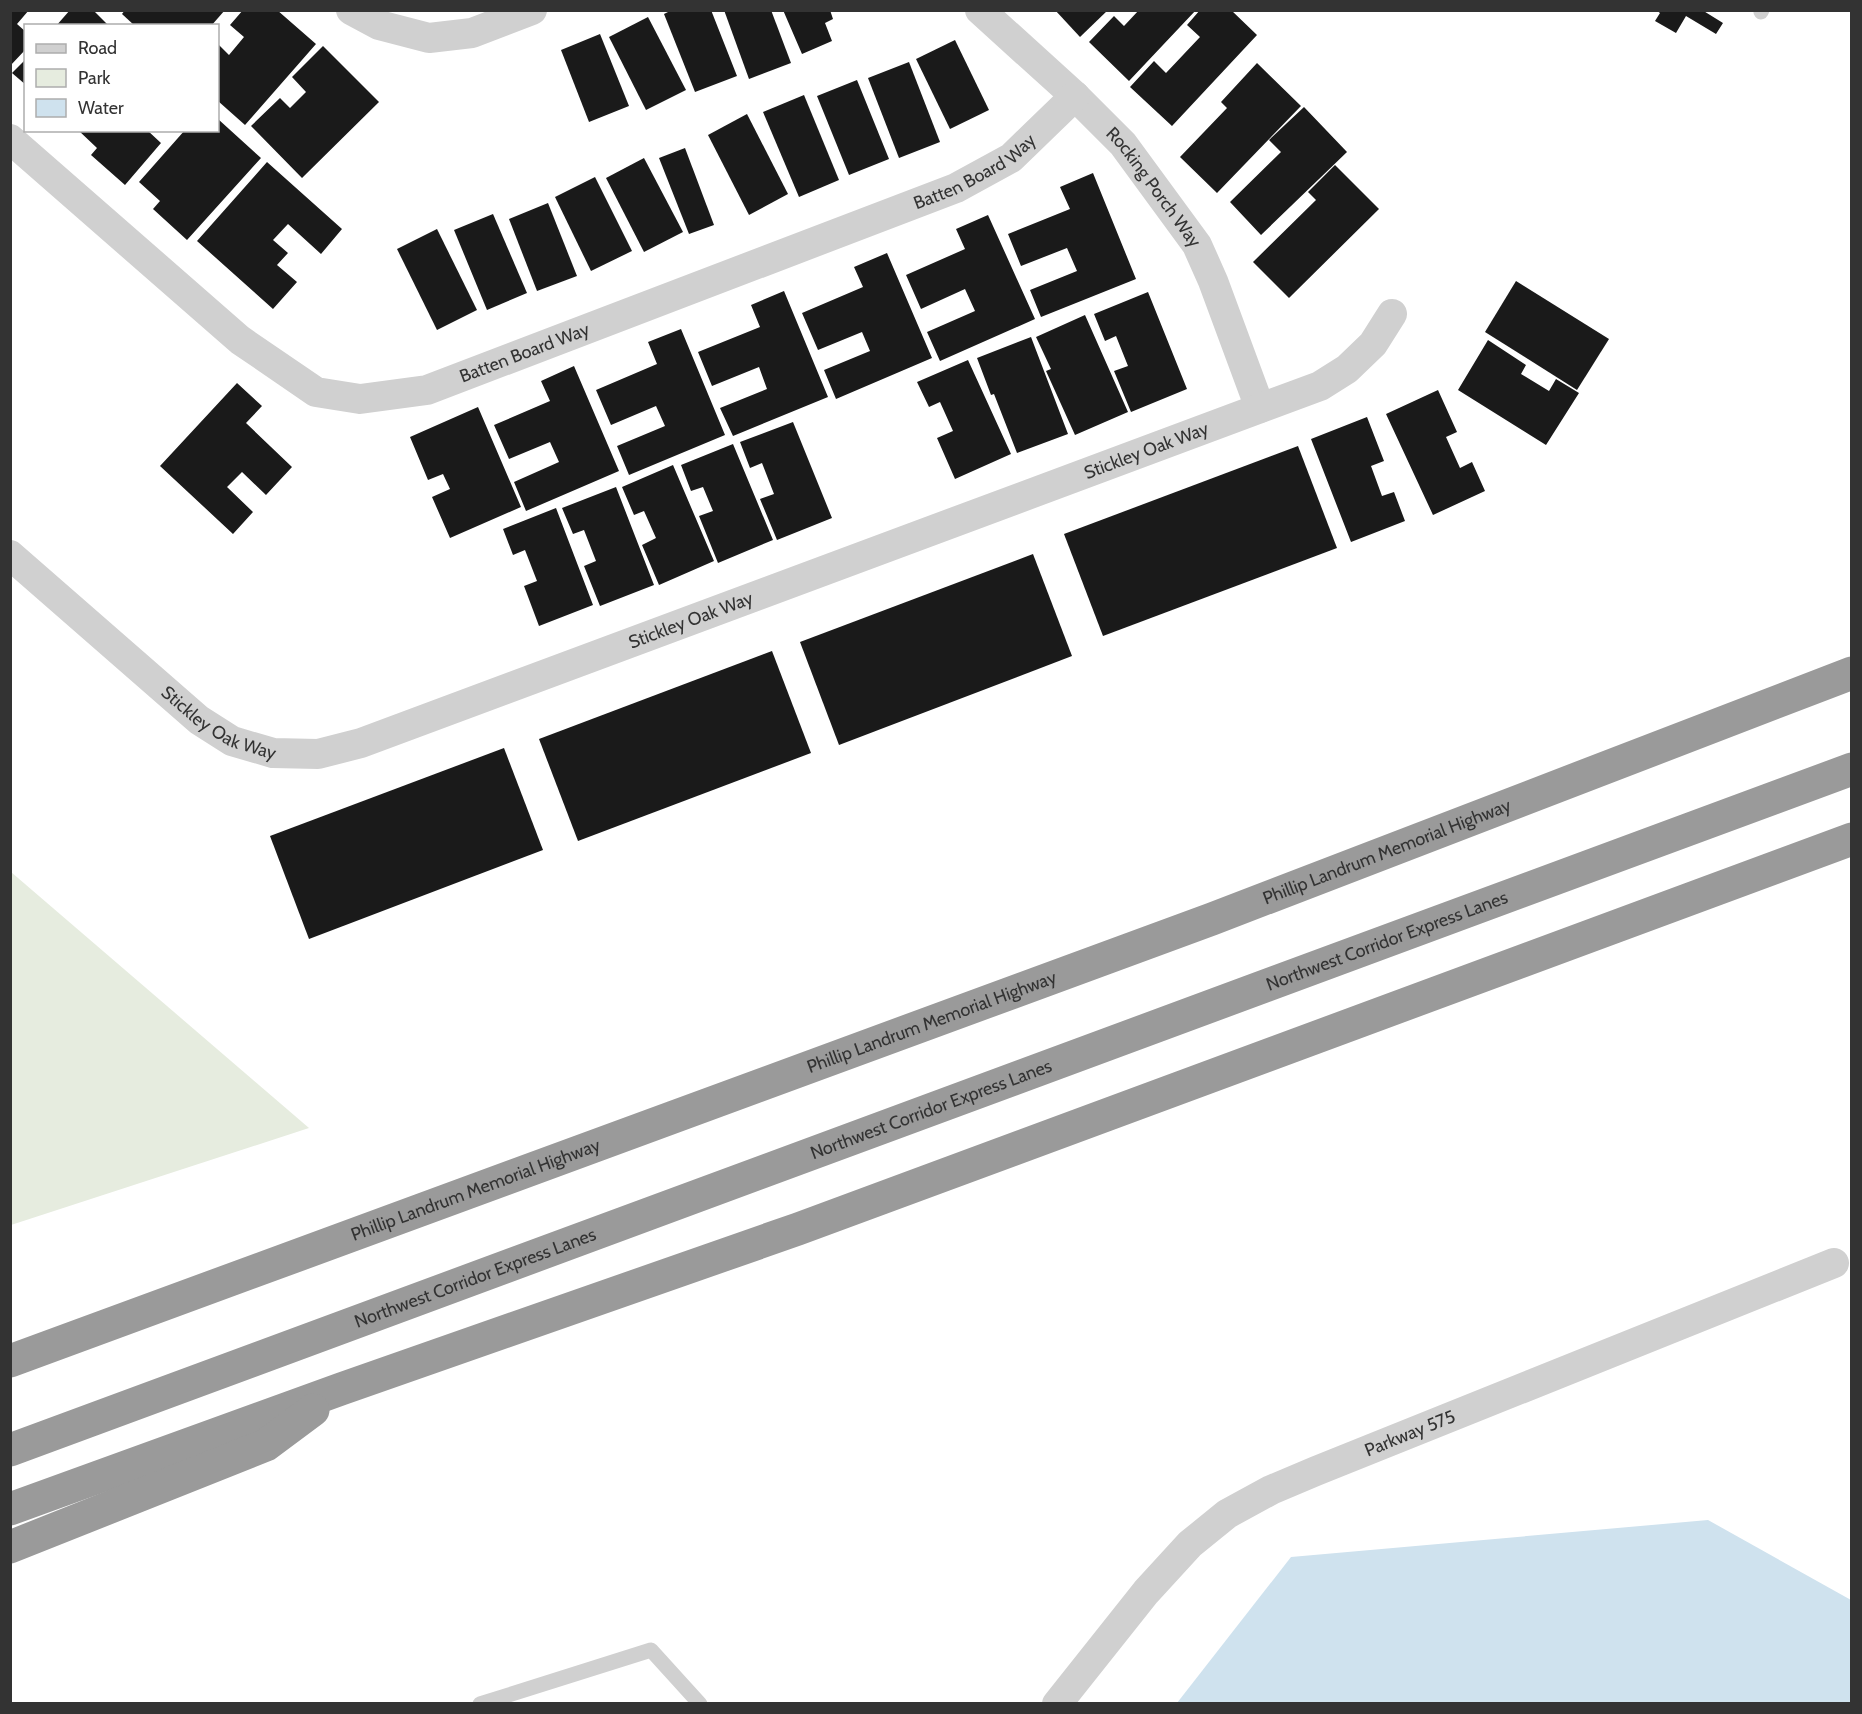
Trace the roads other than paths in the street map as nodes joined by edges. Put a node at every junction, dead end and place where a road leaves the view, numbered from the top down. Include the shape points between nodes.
1 (351, 10) edge
2 (532, 10) edge
3 (980, 10) edge
4 (1075, 96) junction
5 (10, 139) edge
6 (1392, 314) dead end
7 (1260, 408) junction
8 (10, 555) edge
9 (1851, 673) edge
10 (1851, 769) edge
11 (1851, 839) edge
12 (1834, 1263) dead end
13 (10, 1361) edge
14 (341, 1389) junction
15 (10, 1450) edge
16 (10, 1509) edge
17 (10, 1547) edge
18 (480, 1704) edge
19 (700, 1704) edge
20 (1057, 1704) edge

1 - 2 street via 379,25 429,38 472,33
3 - 4 street, Rocking Porch Way
4 - 5 street, Batten Board Way via 1011,158 956,188 426,390 360,399 316,392 240,340
4 - 7 street, Rocking Porch Way via 1123,144 1197,245
6 - 7 street, Stickley Oak Way via 1373,344 1347,369 1320,386
7 - 8 street, Stickley Oak Way via 372,739 318,754 273,753 232,741 199,720
9 - 13 highway, Phillip Landrum Memorial Highway via 1212,920
10 - 15 highway, Northwest Corridor Express Lanes
11 - 14 highway via 798,1229
12 - 20 street, Parkway 575 via 1316,1471 1227,1514 1190,1544 1146,1592
14 - 16 highway
14 - 17 highway via 266,1445
18 - 19 lane via 651,1650

